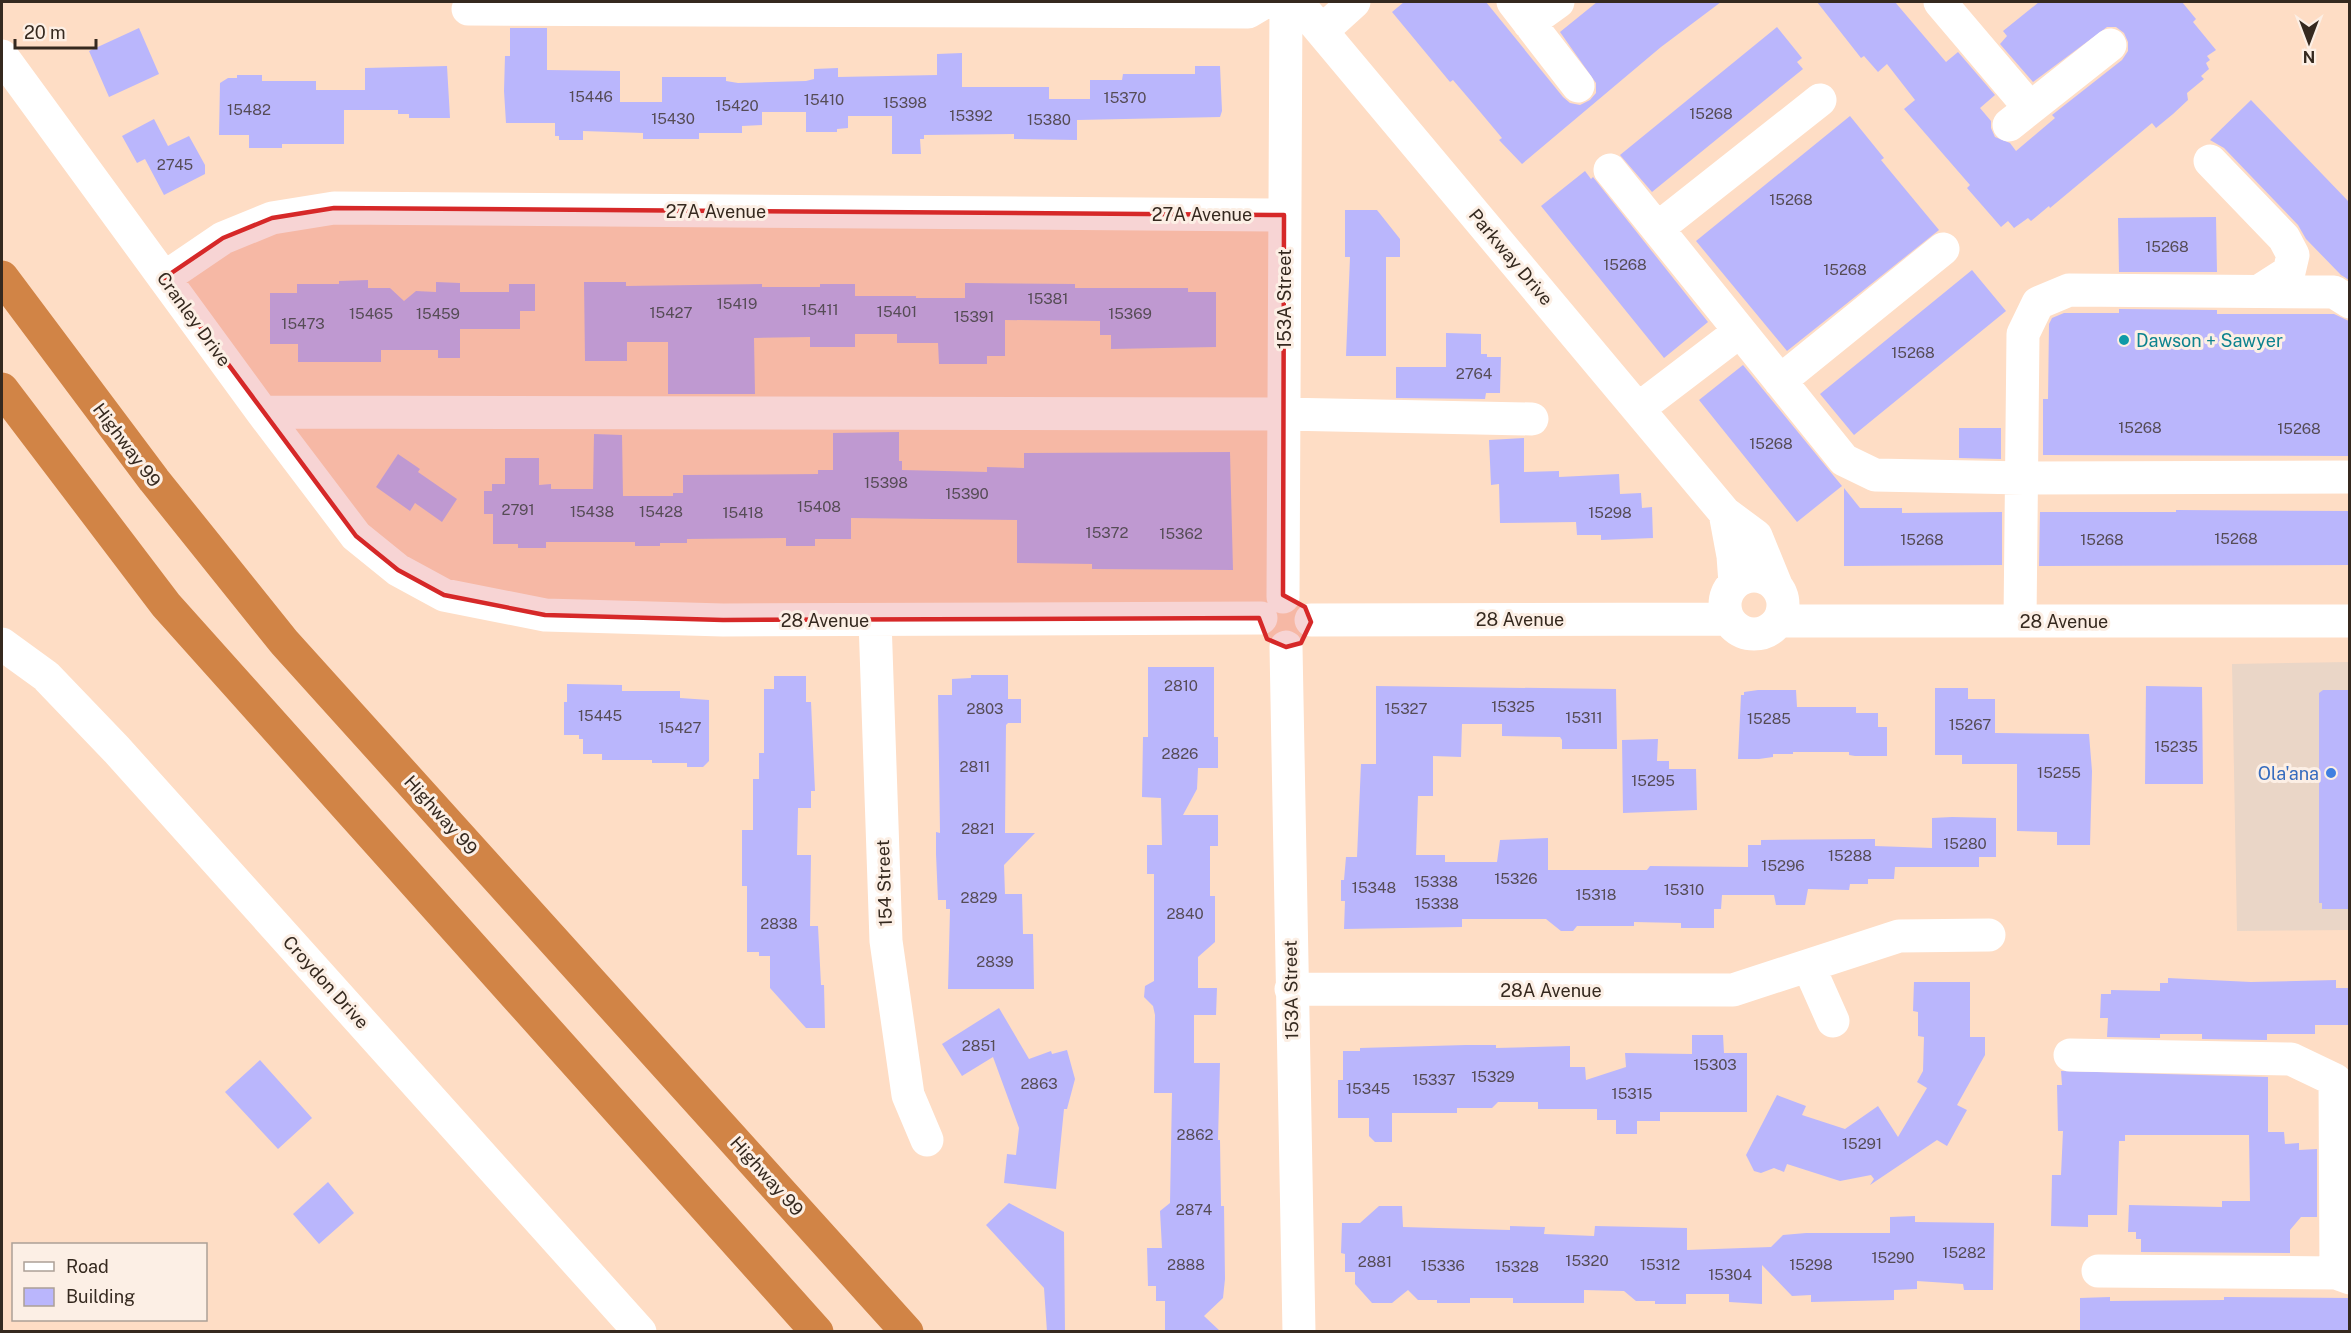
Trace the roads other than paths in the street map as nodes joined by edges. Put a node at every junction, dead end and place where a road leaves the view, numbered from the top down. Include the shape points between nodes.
1 (1265, 2) edge
2 (1286, 2) edge
3 (1297, 2) edge
4 (1354, 2) edge
5 (1558, 2) edge
6 (1940, 2) edge
7 (468, 9) dead end
8 (1521, 12) edge
9 (1322, 31) junction
10 (2110, 45) dead end
11 (2, 56) edge
12 (1578, 86) dead end
13 (1820, 100) dead end
14 (2210, 161) dead end
15 (1610, 170) dead end
16 (1284, 215) junction
17 (1658, 228) junction
18 (1943, 249) dead end
19 (2, 277) edge
20 (164, 278) junction
21 (2261, 290) junction
22 (2349, 303) edge
23 (1739, 332) junction
24 (1780, 381) junction
25 (2, 388) edge
26 (1638, 409) junction
27 (262, 412) junction
28 (1283, 414) junction
29 (1532, 419) dead end
30 (2349, 477) edge
31 (2024, 478) junction
32 (1725, 513) junction
33 (398, 570) joint
34 (1735, 583) junction
35 (1776, 585) junction
36 (1272, 608) junction
37 (1728, 619) junction
38 (875, 620) junction
39 (1311, 620) junction
40 (1779, 621) junction
41 (2020, 621) junction
42 (2349, 621) edge
43 (2, 644) edge
44 (1286, 648) junction
45 (1989, 935) dead end
46 (1809, 967) junction
47 (1291, 989) junction
48 (1833, 1021) dead end
49 (2070, 1055) dead end
50 (927, 1140) dead end
51 (2098, 1271) dead end
52 (2343, 1275) edge
53 (640, 1332) edge
54 (817, 1332) edge
55 (907, 1332) edge
56 (1299, 1332) edge

1 - 7 street via 1248,12
2 - 16 street, 153A Street
3 - 9 street, Parkway Drive
4 - 9 street
5 - 8 street
6 - 10 street via 2019,117
8 - 12 street
9 - 26 street, Parkway Drive
11 - 20 street, Cranley Drive
13 - 17 street
14 - 21 street via 2283,238 2293,255 2289,272
15 - 17 street
16 - 20 street, 27A Avenue via 334,208 272,218 223,238
16 - 28 street, 153A Street
17 - 23 street
18 - 24 street
19 - 55 highway, Highway 99 via 154,480 284,642
20 - 27 street, Cranley Drive
21 - 22 street via 2334,291
21 - 31 street via 2069,290 2038,303 2023,334
23 - 24 street
23 - 26 street
24 - 31 street via 1844,460 1875,475
25 - 54 highway via 173,614
26 - 32 street, Parkway Drive
27 - 28 street
27 - 33 street, Cranley Drive via 356,536
28 - 29 street
28 - 36 street, 153A Street
30 - 31 street
31 - 41 street
32 - 34 street, Parkway Drive
32 - 35 street, Parkway Drive via 1756,536
33 - 38 street, 28 Avenue via 444,595 545,615
34 - 35 street via 1760,576
34 - 37 street via 1725,600
35 - 40 street via 1784,603
36 - 38 street, 28 Avenue
36 - 39 street via 1299,601
36 - 44 street via 1263,633
37 - 39 street, 28 Avenue
37 - 40 street via 1735,627 1753,634 1763,633
38 - 50 street, 154 Street via 886,941 908,1095
39 - 44 street via 1301,643
40 - 41 street, 28 Avenue
41 - 42 street, 28 Avenue
43 - 53 street, Croydon Drive via 46,676 117,750
44 - 47 street, 153A Street
45 - 46 street, 28A Avenue via 1899,936
46 - 47 street, 28A Avenue via 1733,990
46 - 48 street
47 - 56 street, 153A Street
49 - 52 street via 2291,1059 2335,1080
51 - 52 street

